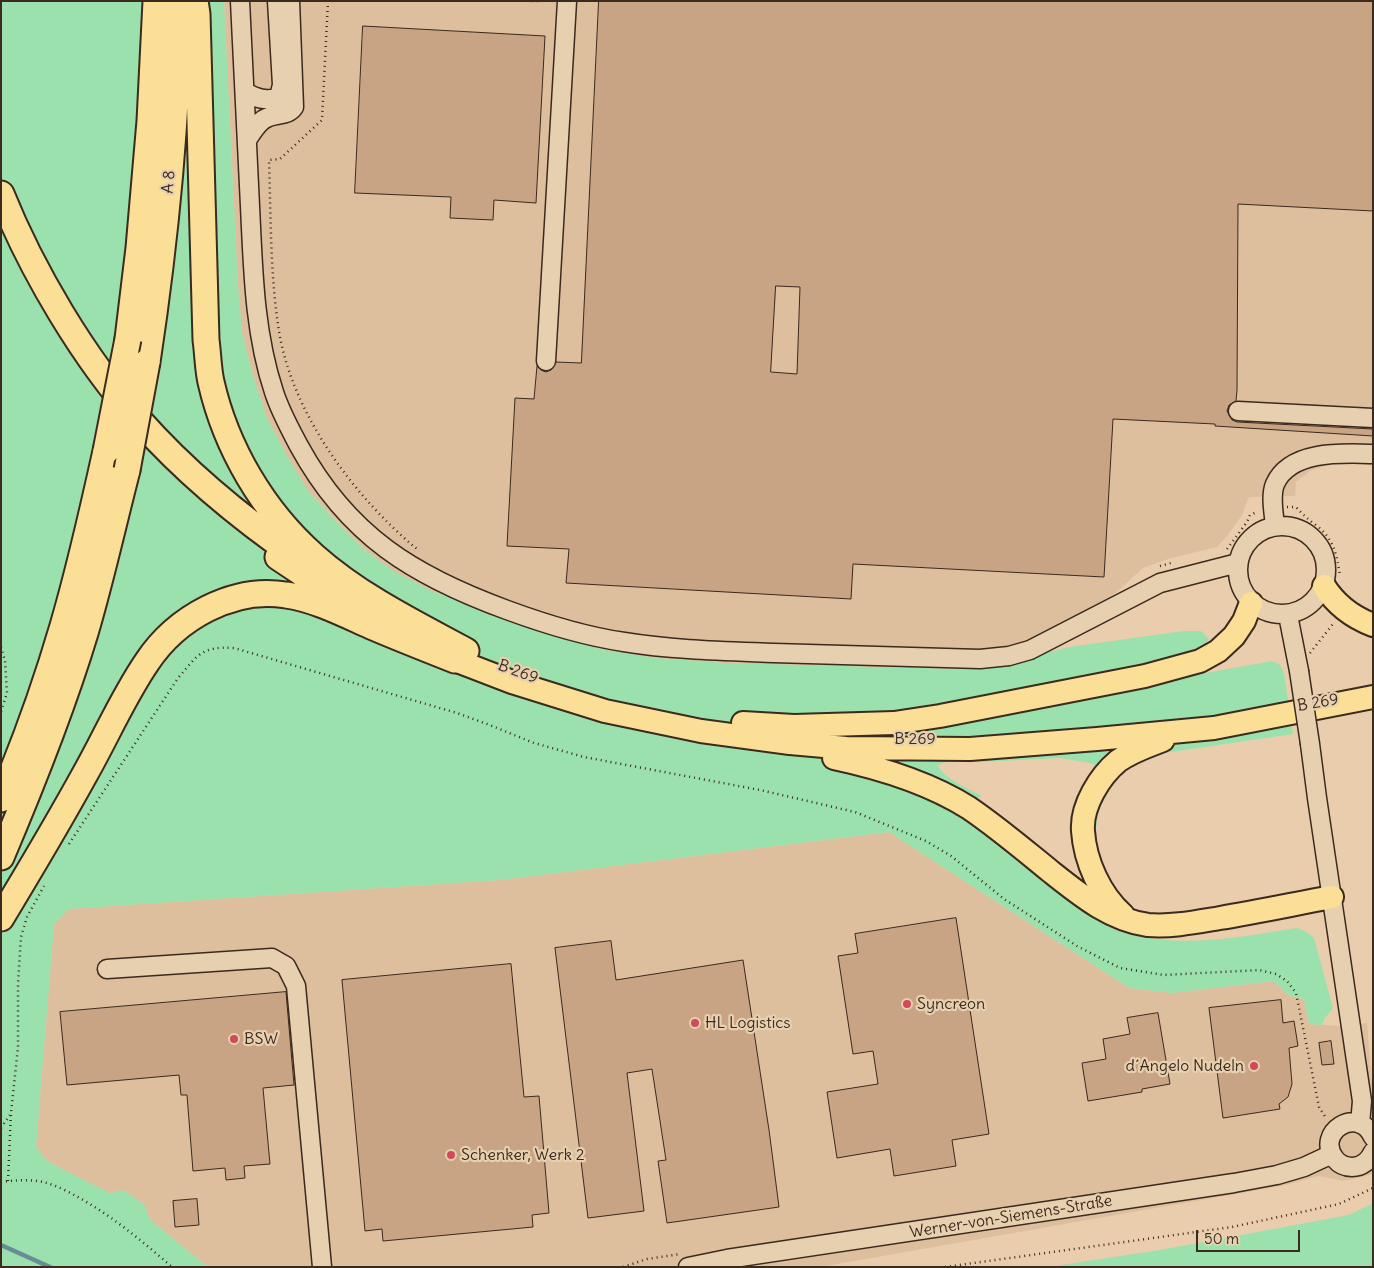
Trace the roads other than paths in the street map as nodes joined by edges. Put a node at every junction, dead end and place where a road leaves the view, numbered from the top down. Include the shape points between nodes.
1 (156, 1) edge
2 (179, 1) edge
3 (195, 1) edge
4 (240, 1) edge
5 (277, 1) edge
6 (290, 1) edge
7 (567, 1) edge
8 (244, 92) junction
9 (247, 140) junction
10 (1, 194) edge
11 (1, 222) edge
12 (546, 361) dead end
13 (1238, 411) dead end
14 (1373, 418) edge
15 (1373, 454) edge
16 (1275, 526) junction
17 (1238, 563) junction
18 (1332, 582) junction
19 (1251, 603) junction
20 (1288, 615) junction
21 (1373, 625) edge
22 (463, 657) junction
23 (1373, 696) edge
24 (707, 726) junction
25 (1214, 728) junction
26 (1, 799) edge
27 (1, 857) edge
28 (1332, 897) junction
29 (1, 918) edge
30 (1129, 921) junction
31 (107, 969) dead end
32 (1360, 1124) junction
33 (1373, 1137) edge
34 (1332, 1154) junction
35 (1372, 1156) edge
36 (686, 1260) edge
37 (322, 1267) edge

1 - 26 highway, A 8, bridge via 150,121 128,339 106,451 63,626
2 - 27 highway, A 8 / A 8, bridge via 174,125 164,235 147,362 127,470 85,632 65,695
3 - 22 highway via 206,340 211,382 222,418 239,459 262,498 286,529 315,557
4 - 8 street
5 - 8 street via 282,85 279,97 270,100
6 - 9 street via 294,108 262,120
7 - 12 street
8 - 9 street
9 - 17 street via 254,281 261,338 274,393 290,430 309,463 352,519 413,568 456,590 543,624 622,642 703,650 980,659 1030,650 1160,583
10 - 22 highway via 37,272 102,374 139,420 195,477 272,540 353,594
11 - 22 highway via 28,277 94,381 131,427 188,484 266,548 339,598 375,620
13 - 14 street
15 - 16 street via 1322,455 1302,460 1286,469 1275,484
16 - 17 street via 1251,539 1241,552
16 - 18 street via 1288,526 1312,537 1320,547
17 - 19 street via 1240,584
18 - 20 street via 1310,605
18 - 21 main road via 1330,595 1343,610
19 - 20 street via 1268,613
19 - 24 main road via 1234,636 1218,651 1200,661 1146,676 894,723
20 - 28 street, bridge
22 - 24 main road, B 269 / B 269 via 609,701
22 - 29 highway via 403,640 310,601 285,594 257,594 230,599 197,614 173,633 148,661
23 - 24 main road, B 269 / B 269 via 1212,719 1028,737 850,738
23 - 25 main road
24 - 25 main road via 790,744 903,750 1028,745
24 - 30 main road via 887,771 917,782 968,808 1082,896
25 - 30 main road via 1137,750 1118,762 1093,794 1083,829 1090,867 1106,896
28 - 30 main road via 1168,926
28 - 32 street via 1362,1101
31 - 37 street via 272,958 286,966 296,986
32 - 33 street
32 - 34 street via 1349,1122 1335,1130 1330,1141
34 - 35 street via 1348,1167 1362,1164
34 - 36 street, Werner-von-Siemens-Straße via 1304,1167 1242,1181 727,1259

